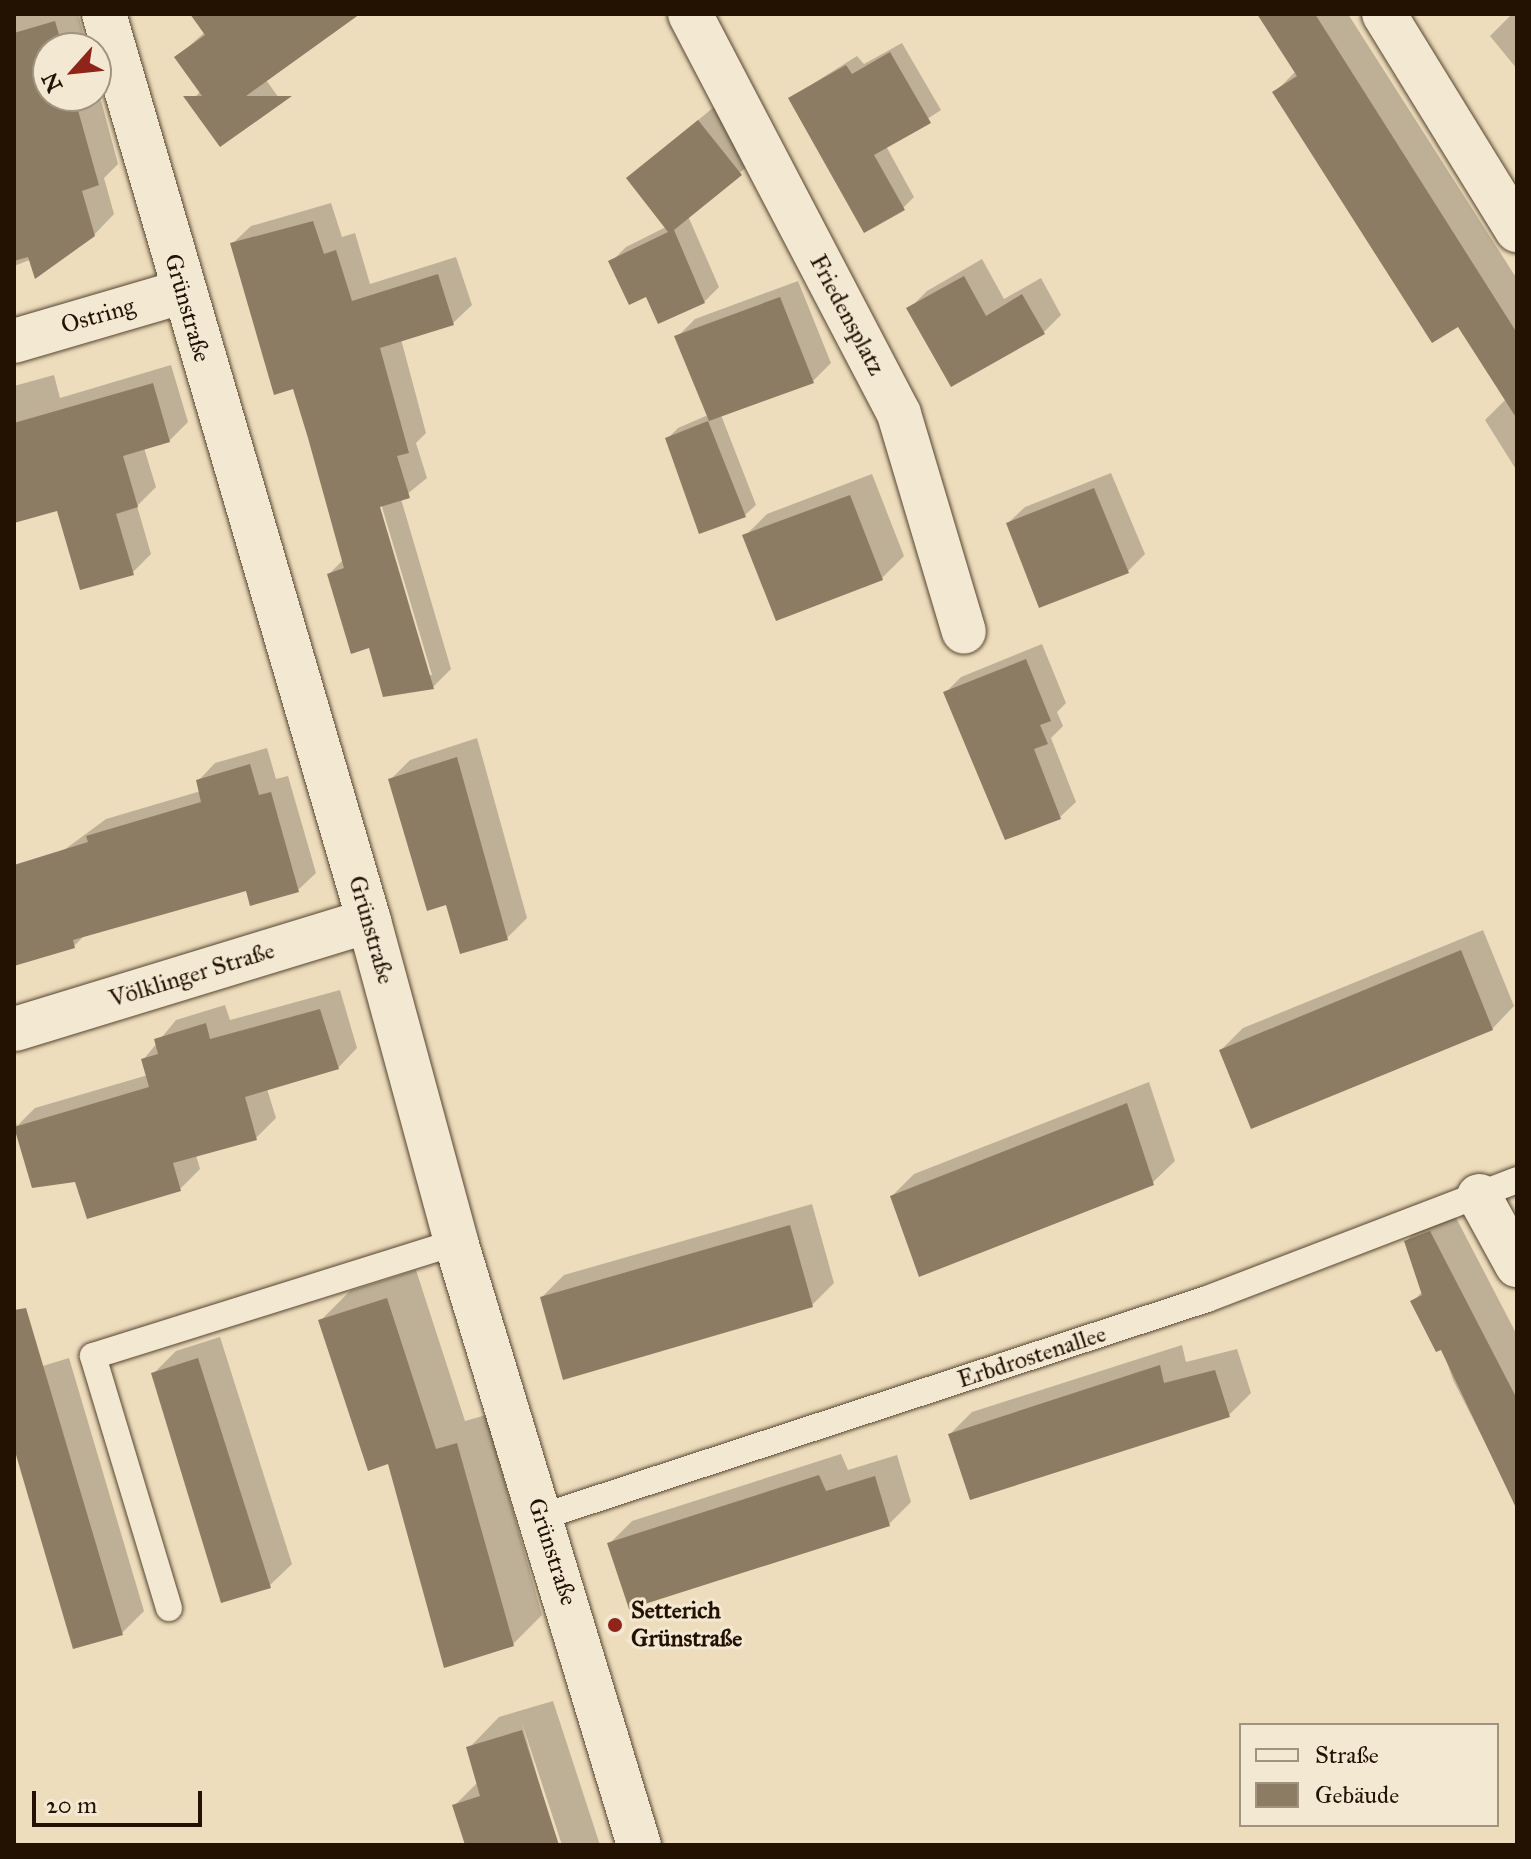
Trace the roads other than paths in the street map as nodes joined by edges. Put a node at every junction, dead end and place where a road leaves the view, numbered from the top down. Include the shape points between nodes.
1 (104, 14) edge
2 (690, 14) edge
3 (1384, 14) edge
4 (1514, 219) edge
5 (182, 292) junction
6 (14, 341) edge
7 (964, 632) dead end
8 (369, 921) junction
9 (15, 1029) edge
10 (1498, 1188) edge
11 (456, 1242) junction
12 (1517, 1265) edge
13 (541, 1517) junction
14 (169, 1608) dead end
15 (639, 1845) edge

1 - 5 street, Grünstraße
2 - 7 street, Friedensplatz via 899,414
3 - 4 street
5 - 6 street, Ostring
5 - 8 street, Grünstraße
8 - 9 street, Völklinger Straße
8 - 11 street, Grünstraße
10 - 12 street
10 - 13 lane, Erbdrostenallee via 1207,1299
11 - 13 street, Grünstraße
11 - 14 lane via 93,1356
13 - 15 street, Grünstraße

